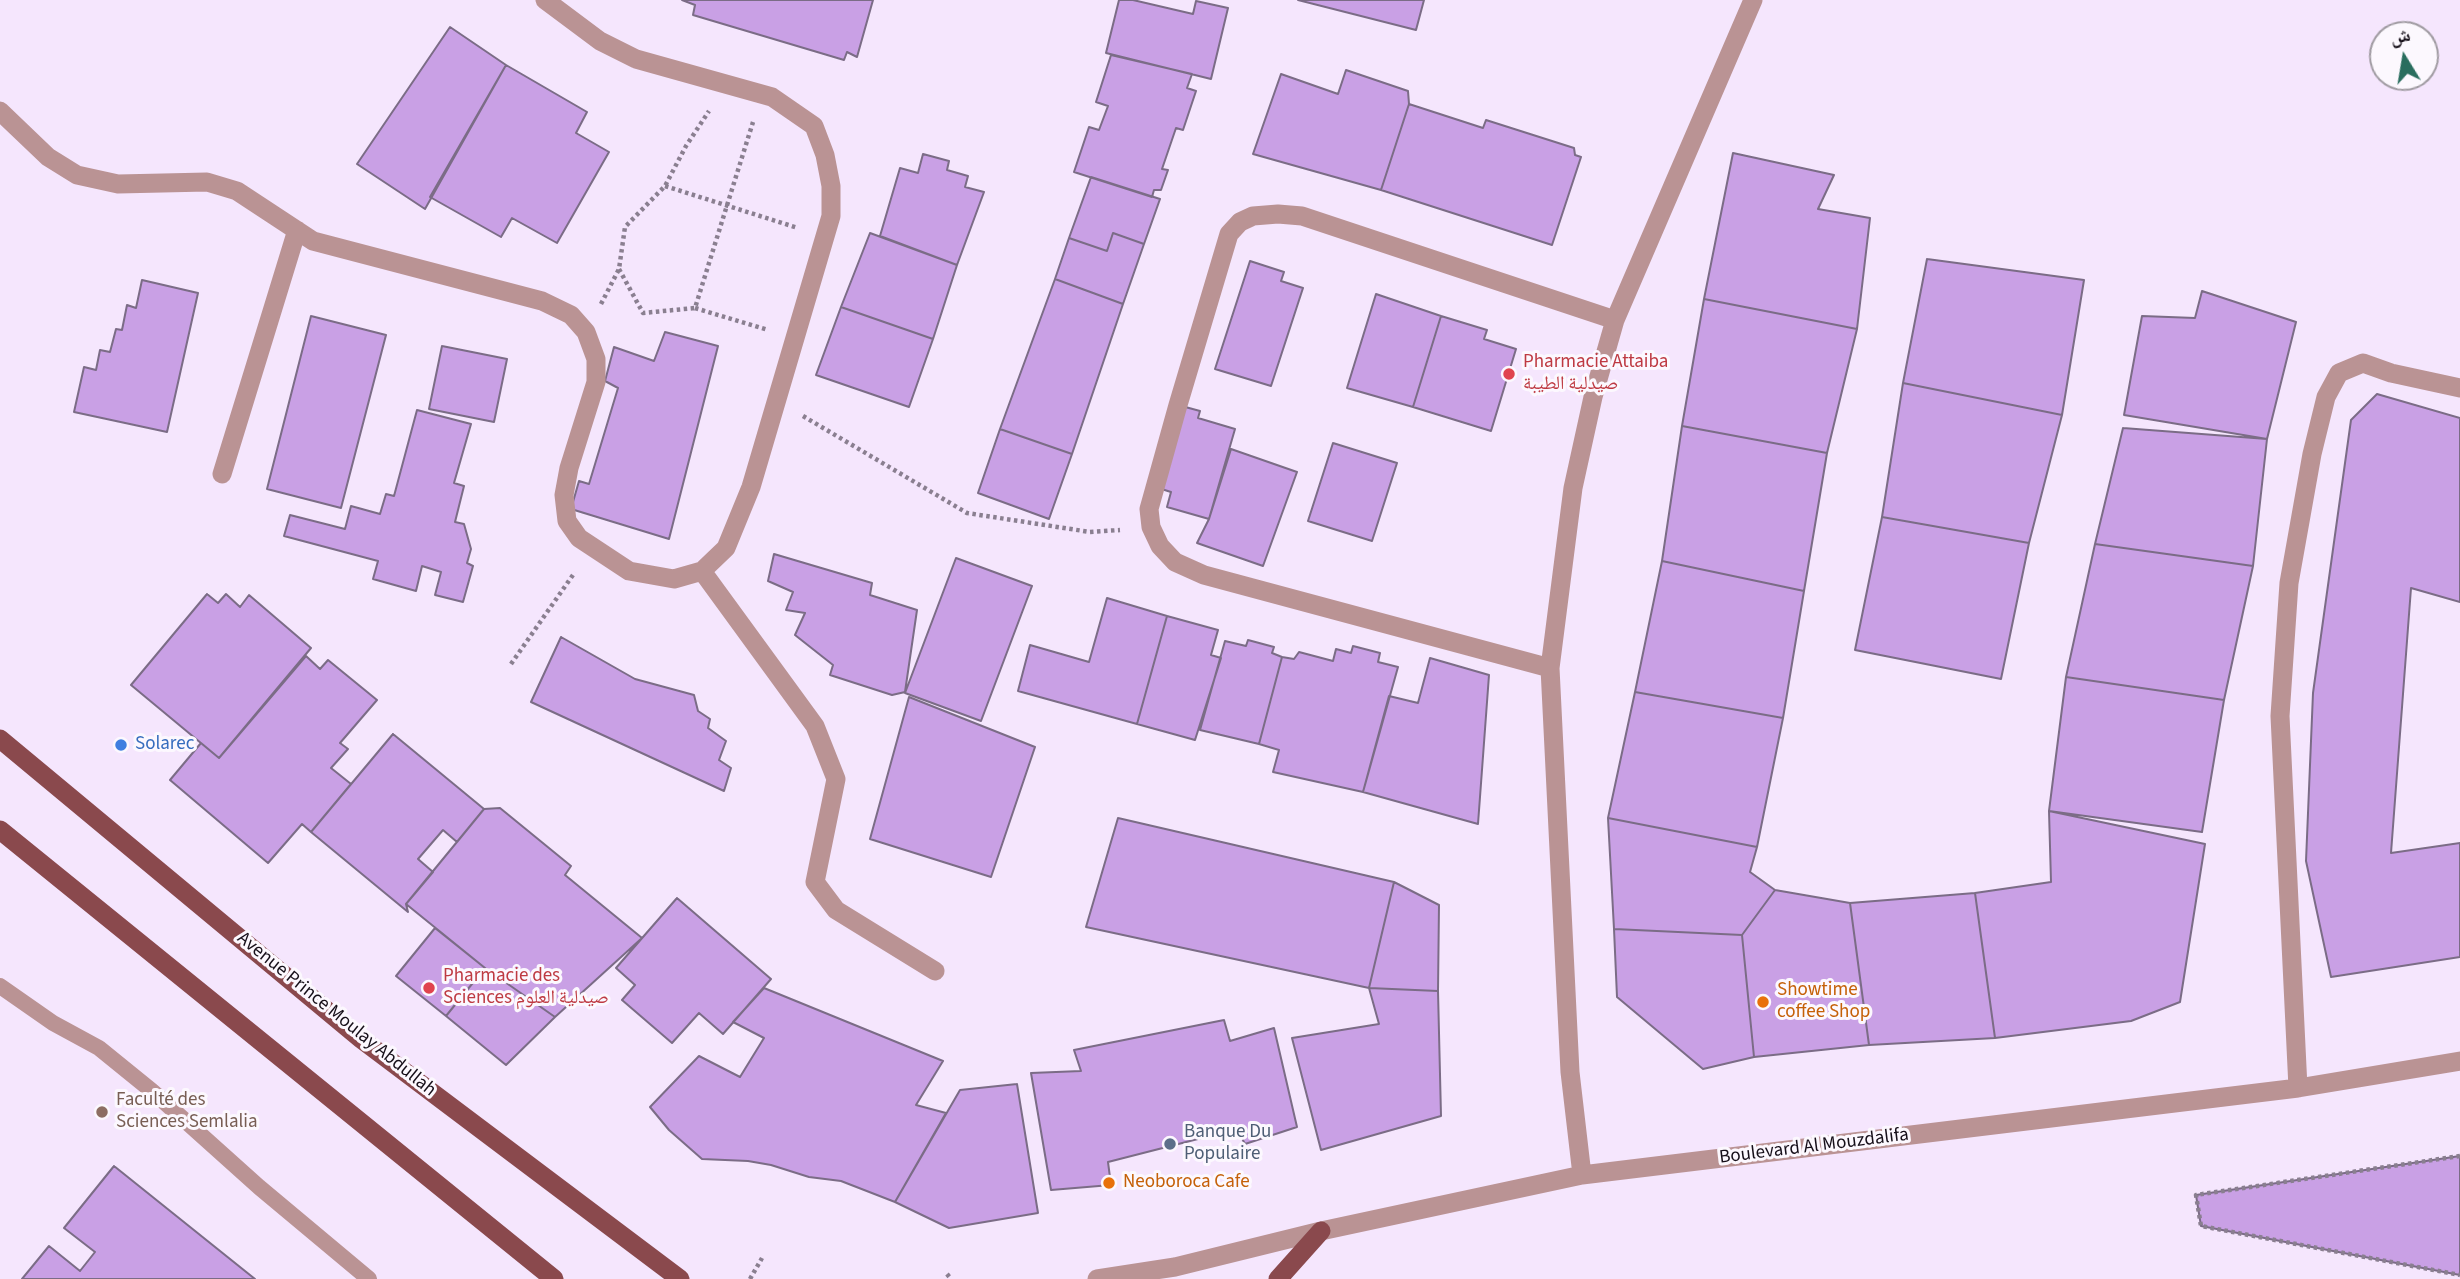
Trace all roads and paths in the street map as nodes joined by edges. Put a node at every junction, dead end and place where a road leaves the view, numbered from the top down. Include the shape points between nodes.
1 (545, 0) edge
2 (1753, 0) edge
3 (726, 84) junction
4 (761, 93) junction
5 (0, 111) edge
6 (665, 186) junction
7 (728, 205) junction
8 (297, 230) junction
9 (825, 237) junction
10 (619, 270) junction
11 (695, 307) junction
12 (1615, 320) junction
13 (586, 332) junction
14 (794, 338) junction
15 (2460, 388) edge
16 (776, 399) junction
17 (222, 474) dead end
18 (1151, 527) junction
19 (593, 547) junction
20 (702, 571) junction
21 (511, 664) dead end
22 (1550, 668) junction
23 (0, 740) edge
24 (0, 830) edge
25 (935, 971) dead end
26 (0, 986) edge
27 (2460, 1061) edge
28 (2298, 1088) junction
29 (2460, 1156) edge
30 (1582, 1175) junction
31 (1321, 1231) junction
32 (762, 1258) dead end
33 (1169, 1273) edge
34 (2460, 1275) edge
35 (369, 1279) edge
36 (554, 1279) edge
37 (680, 1279) edge
38 (750, 1279) edge
39 (1097, 1279) edge
40 (1278, 1279) edge

1 - 3 street via 600,41 636,59
2 - 12 street
3 - 4 street
3 - 6 path
4 - 7 path
4 - 9 street via 814,126 831,186 831,216
5 - 8 street via 48,157 77,175 118,184 207,183 237,191
6 - 7 path
6 - 10 path via 625,227
7 - 9 path
7 - 11 path
8 - 13 street via 313,241 542,301 570,315
8 - 17 street
9 - 14 street
10 - 11 path via 642,313
10 - 13 path
11 - 14 path
12 - 18 street via 1302,216 1253,216 1229,234 1154,487
12 - 22 street via 1573,488
13 - 19 street via 596,359 596,382 564,495 567,521 579,538
14 - 16 street
15 - 28 street via 2363,363 2339,373 2326,397 2312,454 2289,583 2280,716
16 - 18 path via 967,513 1090,532
16 - 20 street via 751,487 726,548
18 - 22 street via 1175,562 1204,575
19 - 20 street via 629,571 674,579
19 - 21 path
20 - 25 street via 815,726 836,779 815,882 836,910
22 - 30 street via 1570,1072
23 - 37 main road, Avenue Prince Moulay Abdullah via 361,1039
24 - 36 main road
26 - 35 lane via 99,1048
27 - 28 street, Boulevard Al Mouzdalifa
28 - 30 street, Boulevard Al Mouzdalifa
29 - 34 path via 2196,1195 2201,1226
30 - 31 street, Boulevard Al Mouzdalifa
31 - 33 street, Boulevard Al Mouzdalifa
31 - 40 main road
32 - 38 path
33 - 39 street, Boulevard Al Mouzdalifa

